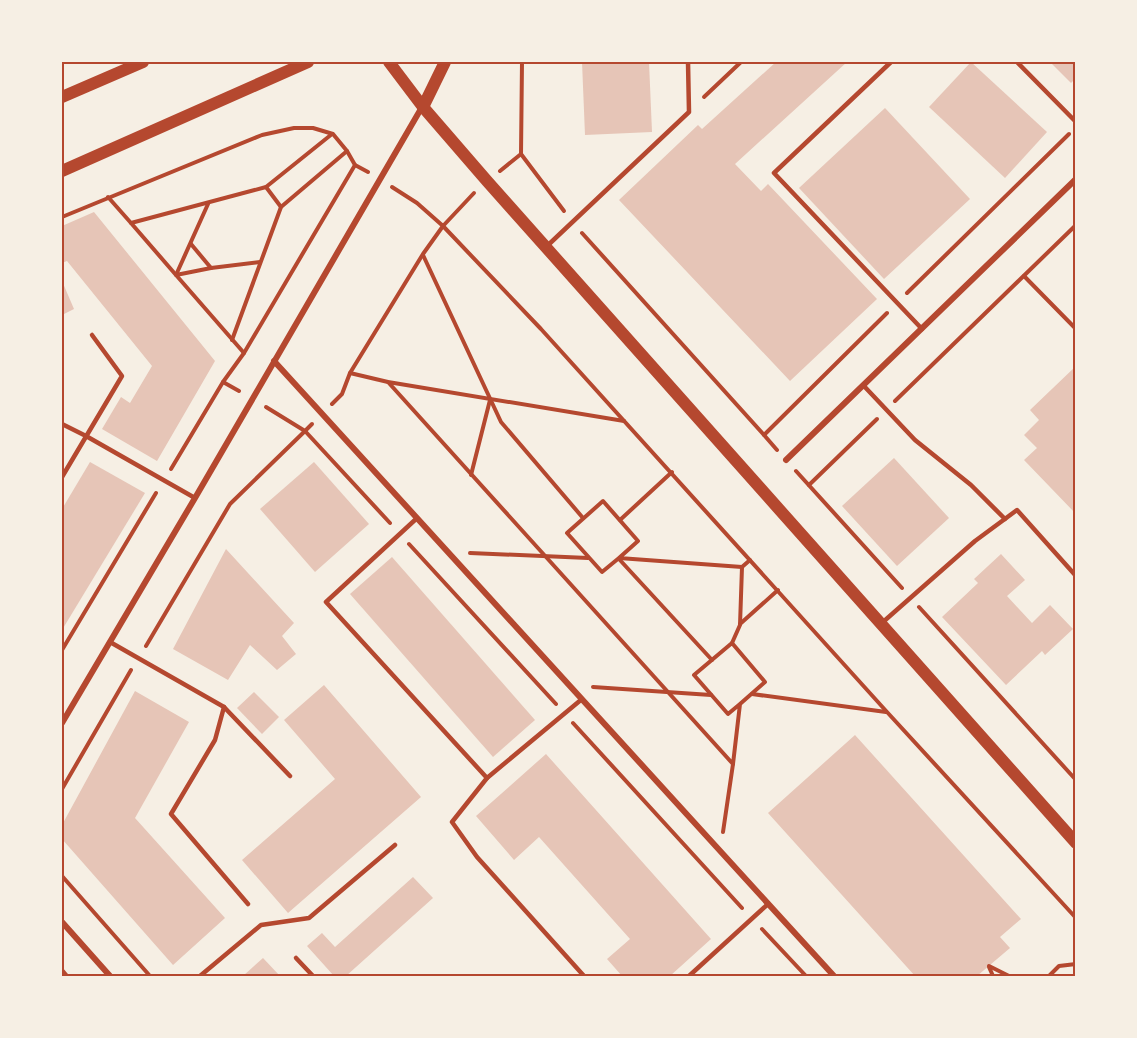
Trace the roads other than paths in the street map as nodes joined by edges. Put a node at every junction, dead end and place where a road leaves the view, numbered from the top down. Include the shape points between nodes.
1 (143, 62) edge
2 (308, 62) edge
3 (389, 62) edge
4 (445, 62) edge
5 (688, 62) edge
6 (891, 62) edge
7 (1017, 62) edge
8 (62, 97) edge
9 (423, 107) junction
10 (1076, 125) edge
11 (62, 171) edge
12 (1076, 179) edge
13 (546, 247) junction
14 (922, 329) junction
15 (93, 335) dead end
16 (274, 361) junction
17 (863, 385) junction
18 (62, 424) edge
19 (86, 436) junction
20 (786, 460) dead end
21 (62, 477) edge
22 (195, 498) junction
23 (416, 519) junction
24 (1005, 519) junction
25 (1076, 576) edge
26 (881, 624) junction
27 (110, 642) junction
28 (582, 699) junction
29 (224, 706) junction
30 (62, 723) edge
31 (290, 776) dead end
32 (487, 778) junction
33 (1076, 843) edge
34 (395, 845) dead end
35 (248, 904) dead end
36 (768, 904) junction
37 (62, 922) edge
38 (296, 958) dead end
39 (110, 976) edge
40 (200, 976) edge
41 (313, 976) edge
42 (584, 976) edge
43 (689, 976) edge
44 (834, 976) edge

1 - 8 main road
2 - 11 main road
3 - 9 main road
4 - 9 main road
5 - 13 lane via 689,112
6 - 14 lane via 774,173
7 - 10 lane
9 - 13 main road
9 - 16 street
12 - 14 street
13 - 26 main road
14 - 17 street
15 - 19 lane via 122,376
16 - 22 street
16 - 23 street
17 - 20 street
17 - 24 lane via 915,440 972,485
18 - 19 lane
19 - 21 lane
19 - 22 lane
22 - 27 street
23 - 28 street
23 - 32 lane via 326,602
24 - 25 lane via 1017,510
24 - 26 lane via 975,540
26 - 33 main road
27 - 29 lane
27 - 30 street
28 - 32 lane
28 - 36 street
29 - 31 lane
29 - 35 lane via 215,740 171,814
32 - 42 lane via 453,822 477,857
34 - 40 lane via 309,918 261,925
36 - 43 lane
36 - 44 street
37 - 39 street
38 - 41 lane

